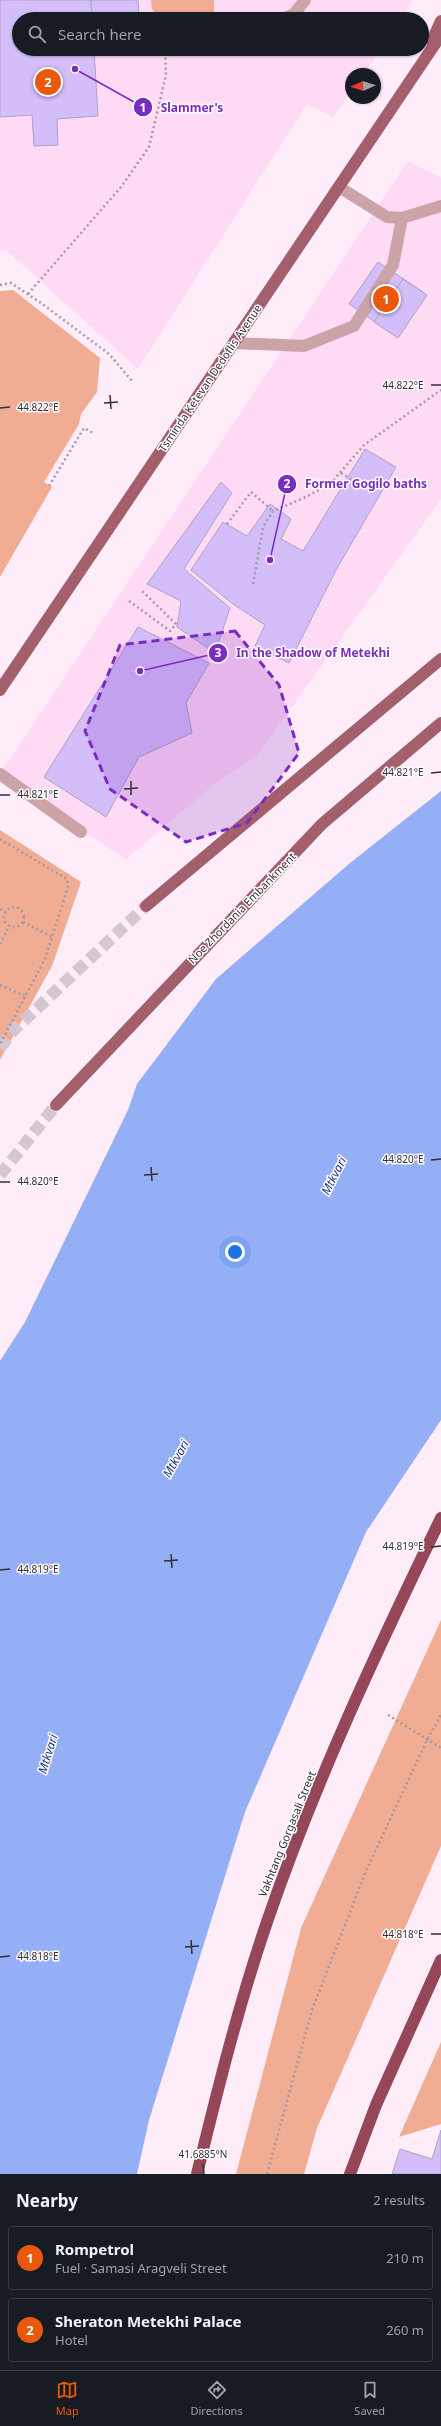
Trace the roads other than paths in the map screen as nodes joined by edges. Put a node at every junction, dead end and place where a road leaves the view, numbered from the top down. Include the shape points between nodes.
1 (305, 0) edge
2 (296, 12) edge
3 (441, 21) edge
4 (441, 35) edge
5 (429, 46) edge
6 (429, 52) edge
7 (424, 56) edge
8 (426, 56) edge
9 (420, 65) junction
10 (339, 187) junction
11 (441, 206) edge
12 (402, 218) junction
13 (234, 343) junction
14 (441, 659) edge
15 (0, 690) edge
16 (441, 723) edge
17 (0, 774) edge
18 (80, 832) dead end
19 (146, 906) tunnel mouth
20 (56, 1105) tunnel mouth
21 (441, 1518) edge
22 (441, 1960) edge
23 (197, 2174) edge
24 (350, 2174) edge

1 - 2 street
3 - 5 main road, Tsminda Ketevan Dedoflis Avenue
4 - 6 main road, Tsminda Ketevan Dedoflis Avenue
7 - 9 main road, Tsminda Ketevan Dedoflis Avenue
8 - 9 main road, Tsminda Ketevan Dedoflis Avenue
9 - 10 main road, Tsminda Ketevan Dedoflis Avenue
10 - 12 street via 387,217
10 - 13 main road, Tsminda Ketevan Dedoflis Avenue
11 - 12 street
12 - 13 street via 393,265 354,326 304,346
13 - 15 main road, Tsminda Ketevan Dedoflis Avenue
14 - 19 main road
16 - 20 main road, Noe Zhordania Embankment via 322,824
17 - 18 street
21 - 23 highway, Vakhtang Gorgasali Street via 364,1682 313,1802 268,1919 226,2054
22 - 24 highway via 376,2105

